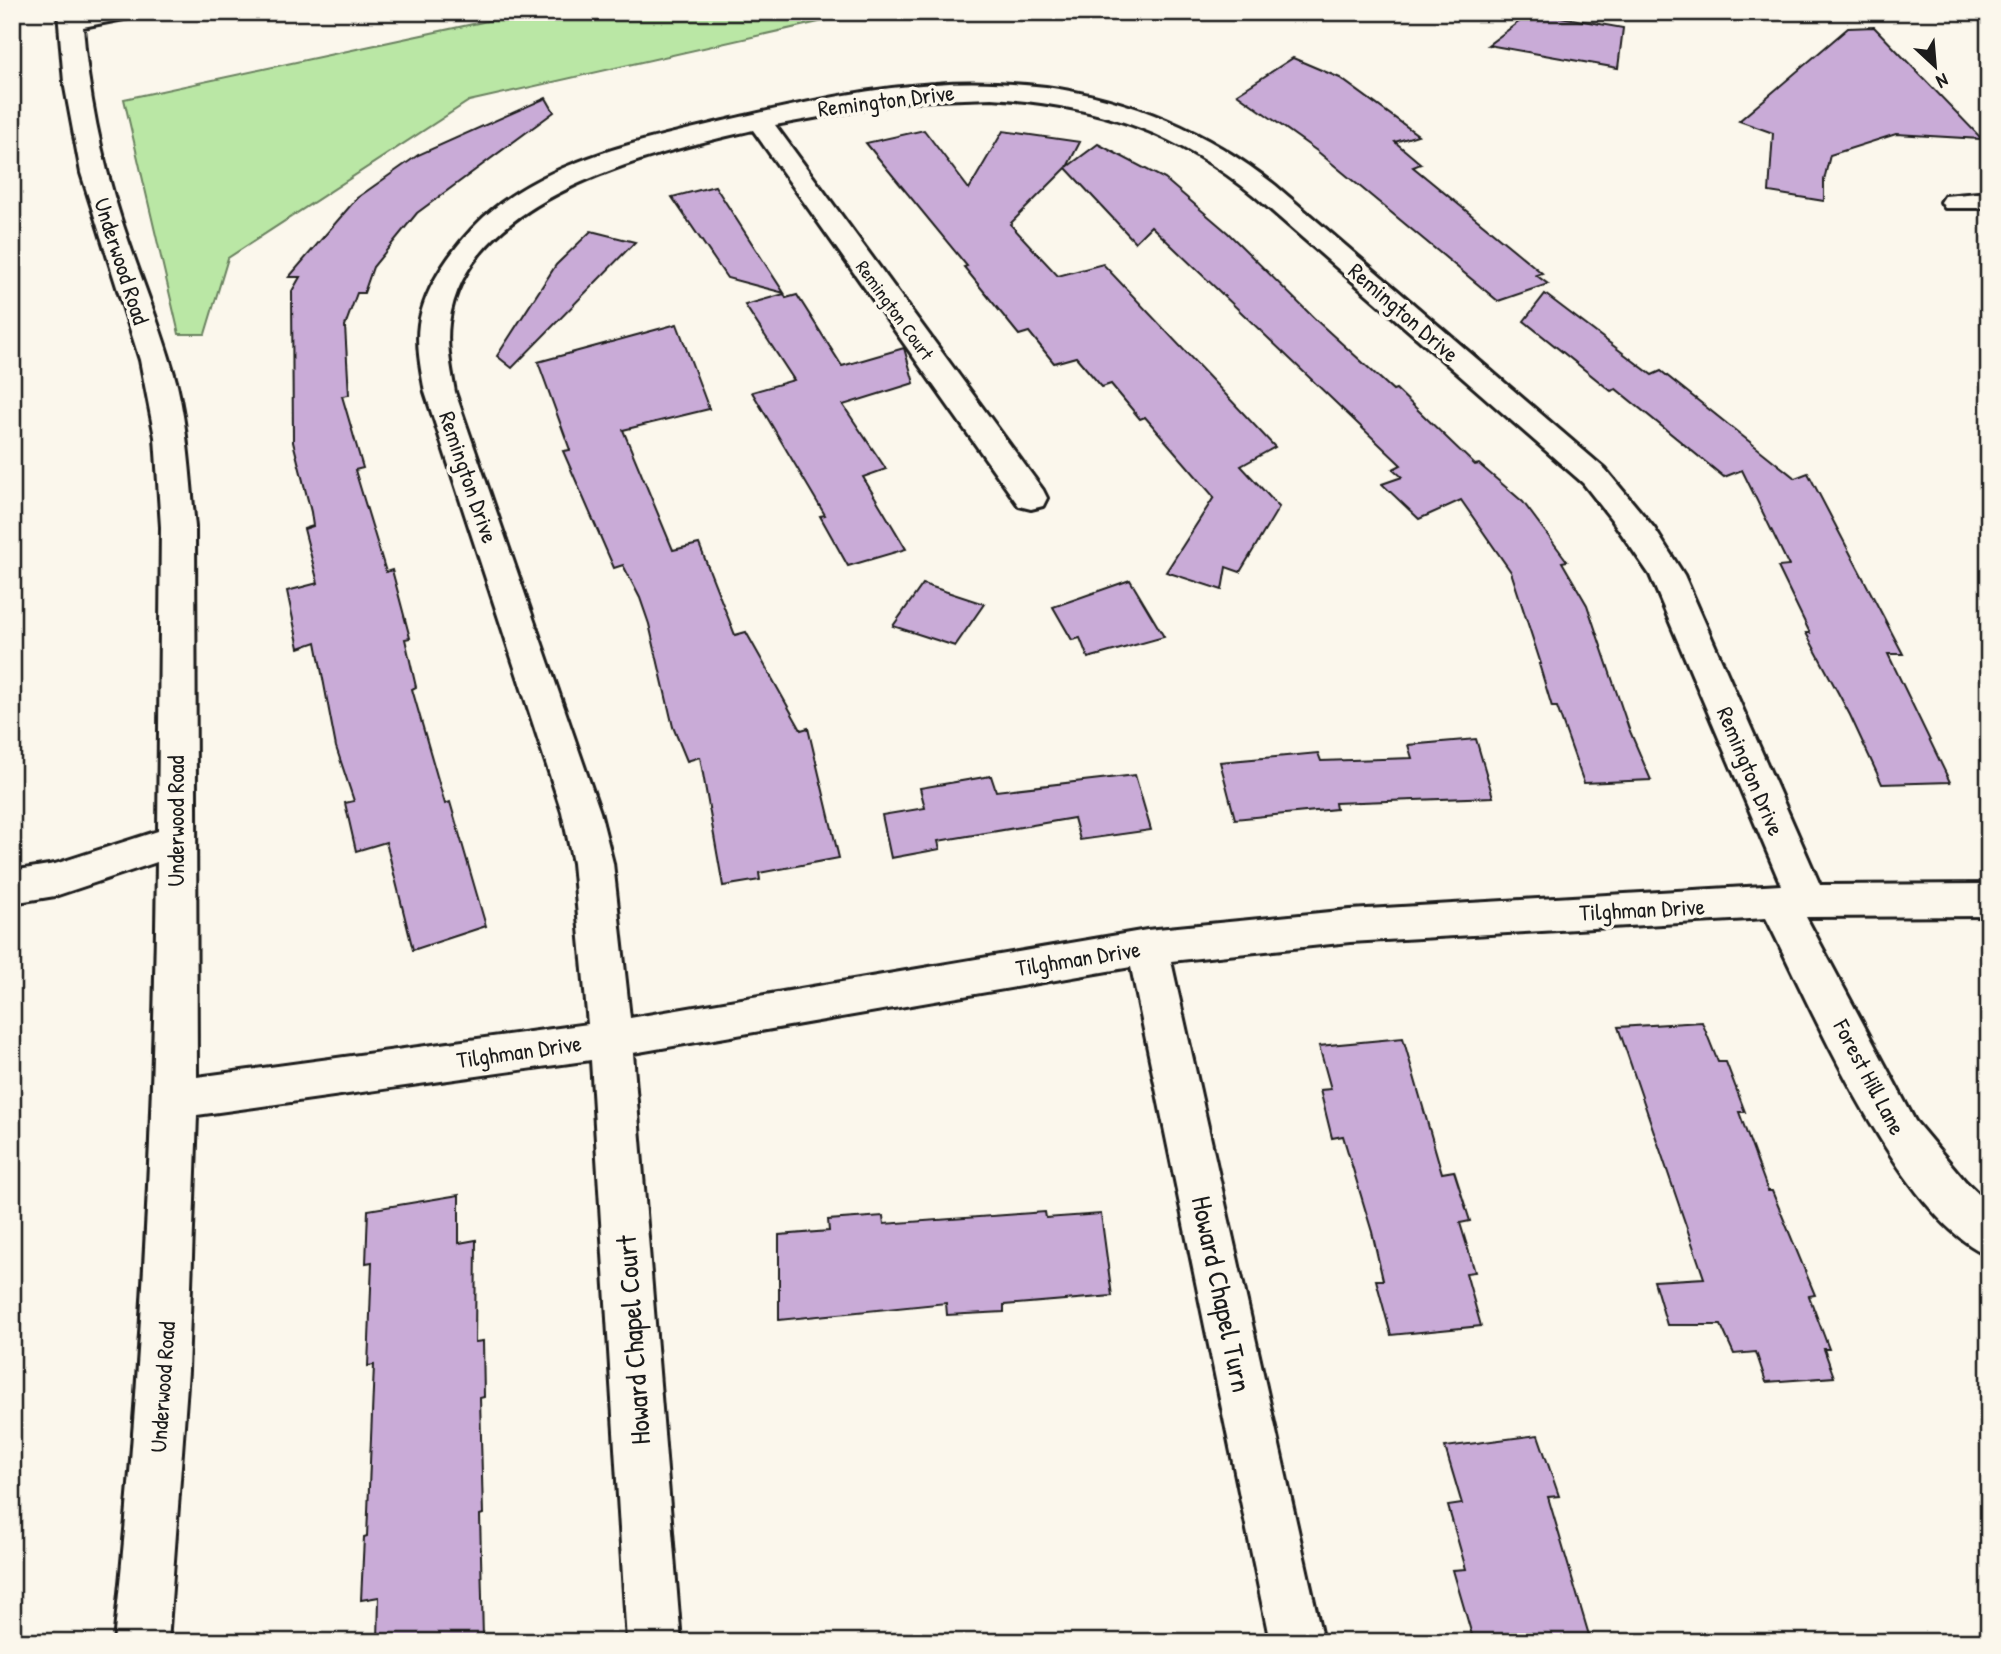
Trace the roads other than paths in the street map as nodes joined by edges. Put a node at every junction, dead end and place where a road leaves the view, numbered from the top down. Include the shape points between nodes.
1 (126, 12) edge
2 (70, 17) edge
3 (760, 121) junction
4 (1989, 200) edge
5 (1955, 202) dead end
6 (1031, 498) dead end
7 (175, 841) junction
8 (12, 887) edge
9 (1989, 900) edge
10 (1792, 901) junction
11 (1147, 947) junction
12 (611, 1038) junction
13 (175, 1099) junction
14 (1989, 1234) edge
15 (141, 1642) edge
16 (654, 1642) edge
17 (1297, 1642) edge

1 - 2 street
2 - 7 street, Underwood Road via 86,139 162,385 172,450 178,527
3 - 6 street, Remington Court
3 - 10 street, Remington Drive via 909,92 1027,93 1141,117 1184,135 1228,162 1594,476 1649,543 1667,575
3 - 12 street, Remington Drive via 662,144 602,164 506,214 478,240 454,273 436,314 433,352 440,392 581,812 593,863
4 - 5 street
7 - 8 street via 55,880
7 - 13 street, Underwood Road
9 - 10 street, Tilghman Drive
10 - 11 street, Tilghman Drive via 1350,926
10 - 14 street, Forest Hill Lane via 1899,1135
11 - 12 street, Tilghman Drive
11 - 17 street, Howard Chapel Turn
12 - 13 street, Tilghman Drive
12 - 16 street, Howard Chapel Court
13 - 15 street, Underwood Road via 167,1325

